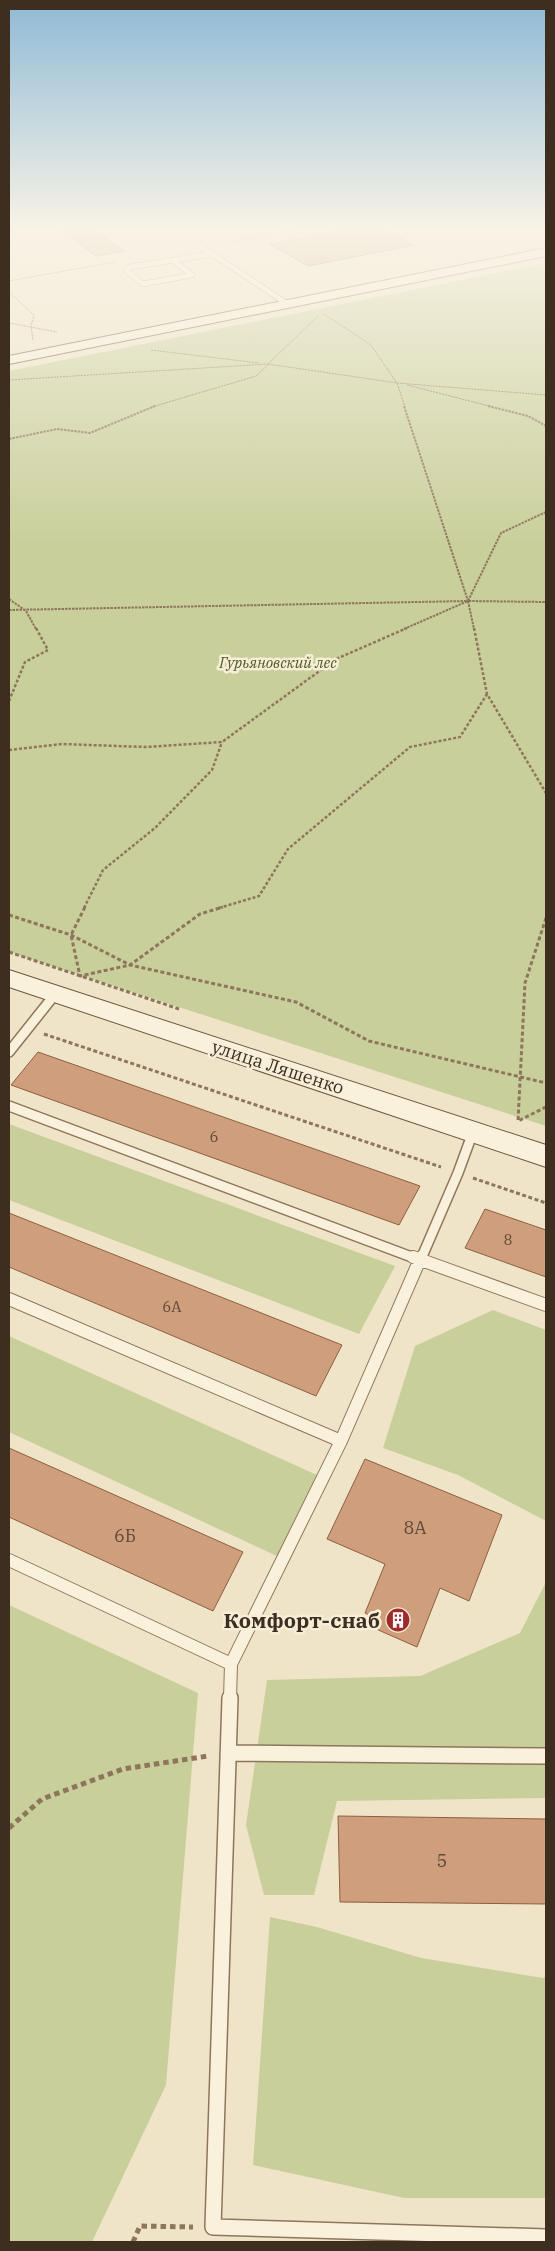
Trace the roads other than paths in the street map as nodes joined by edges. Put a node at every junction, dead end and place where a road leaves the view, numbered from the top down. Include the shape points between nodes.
1 (130, 335) edge
2 (9, 360) edge
3 (9, 978) edge
4 (56, 993) junction
5 (9, 1052) edge
6 (9, 1106) edge
7 (473, 1132) junction
8 (546, 1156) edge
9 (420, 1260) junction
10 (9, 1299) edge
11 (546, 1305) edge
12 (341, 1440) junction
13 (9, 1560) edge
14 (231, 1664) junction
15 (228, 1753) junction
16 (546, 1756) edge
17 (546, 2237) edge

1 - 2 street
3 - 4 street, улица Ляшенко
4 - 5 lane
4 - 7 street, улица Ляшенко
6 - 9 lane
7 - 8 street, улица Ляшенко
7 - 9 lane
9 - 11 lane
9 - 12 lane
10 - 12 lane
12 - 14 lane
13 - 14 lane
14 - 15 lane
15 - 16 lane
15 - 17 lane via 213,2227

